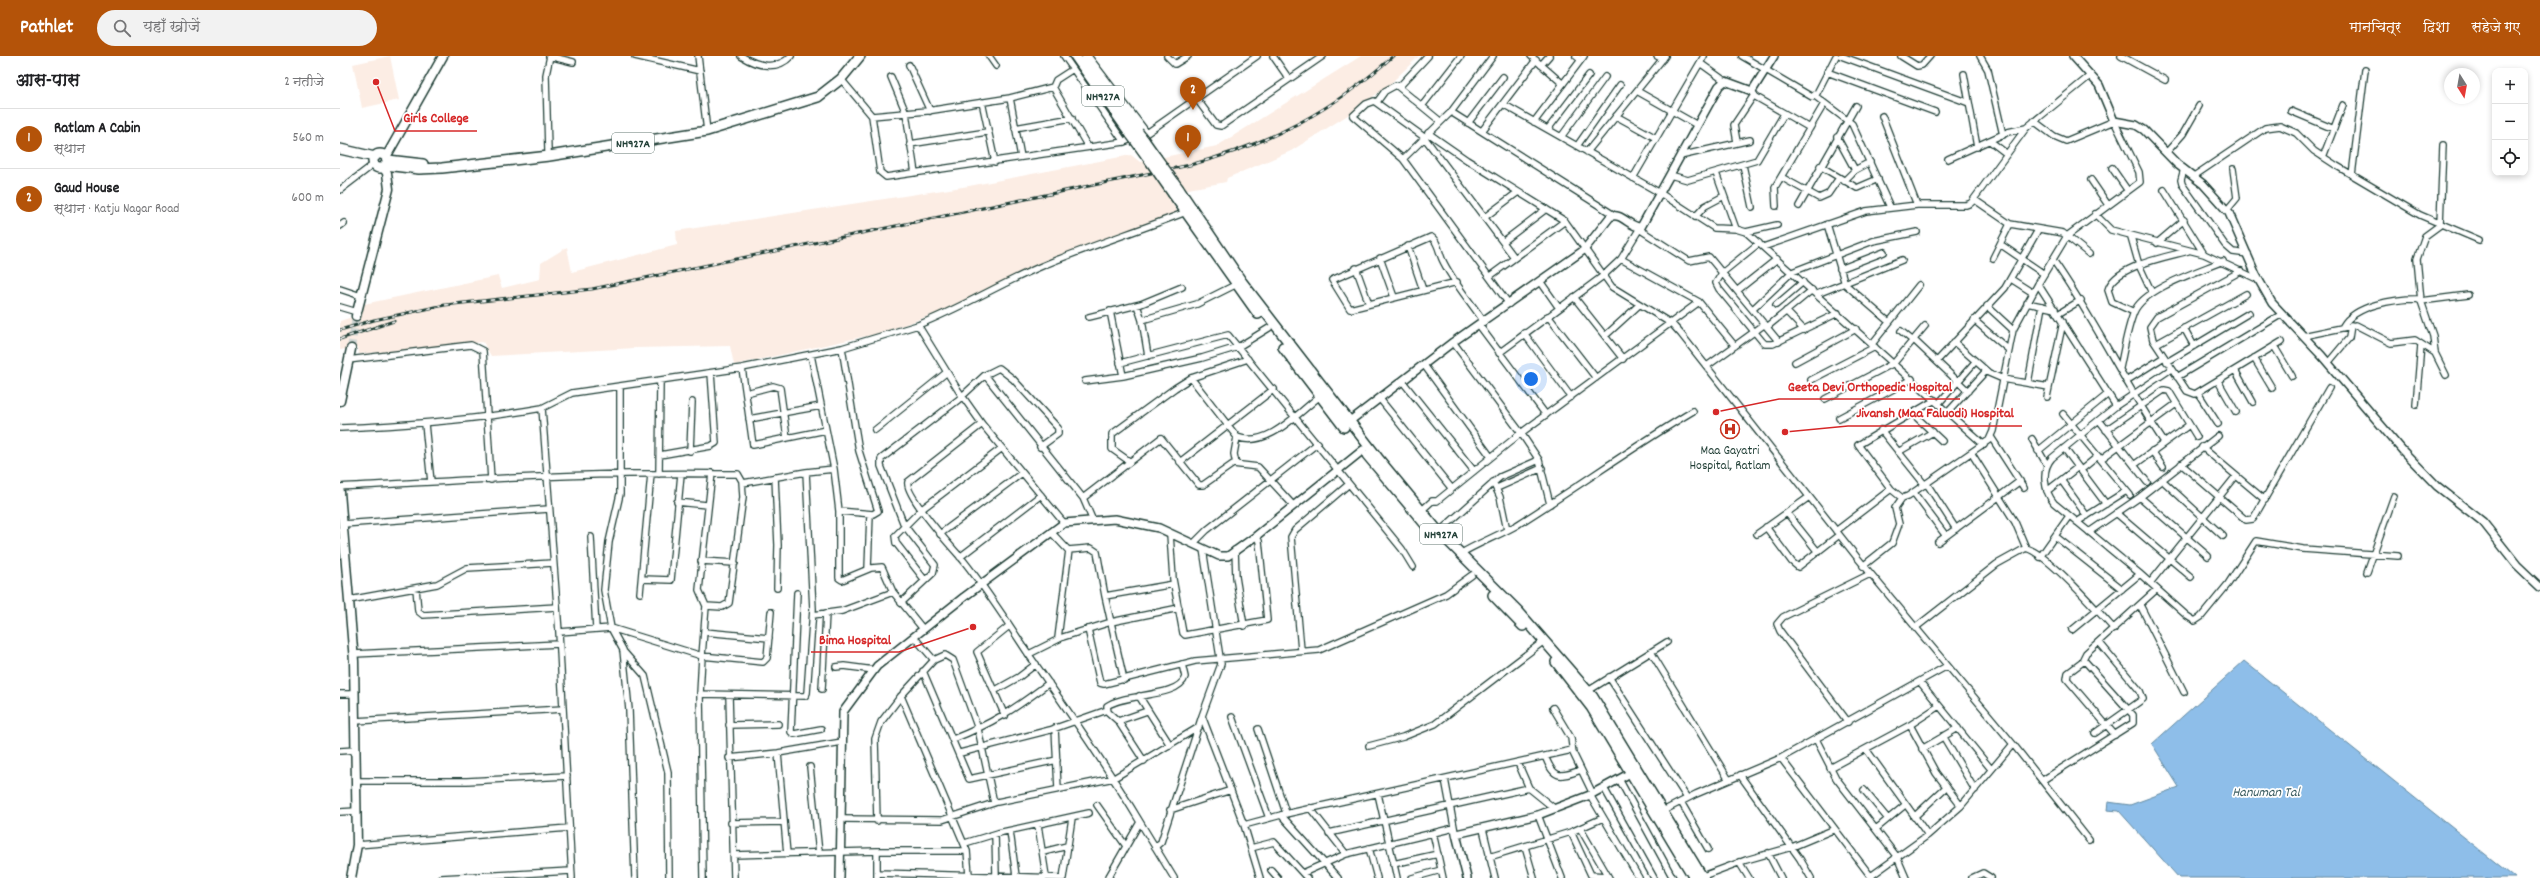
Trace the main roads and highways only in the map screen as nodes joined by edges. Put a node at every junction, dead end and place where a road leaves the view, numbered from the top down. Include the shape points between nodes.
1 (443, 56) edge
2 (856, 56) edge
3 (860, 56) edge
4 (1075, 56) edge
5 (1082, 56) edge
6 (707, 129) junction
7 (1139, 136) junction
8 (340, 149) edge
9 (340, 154) edge
10 (374, 161) junction
11 (385, 162) junction
12 (1176, 191) junction
13 (356, 314) tunnel mouth
14 (351, 349) tunnel mouth
15 (340, 401) edge
16 (1346, 424) junction
17 (340, 492) edge
18 (1458, 555) junction
19 (1634, 770) junction
20 (1700, 877) edge
21 (351, 878) edge

1 - 11 main road
2 - 6 highway, NH927A via 838,77 811,94
3 - 6 highway, NH927A via 841,80 818,97
4 - 7 highway, NH927A
5 - 7 highway, NH927A
6 - 11 highway, NH927A via 548,151 425,164
6 - 11 highway, NH927A via 549,156 442,168 419,169
7 - 12 highway, NH927A, bridge
8 - 10 highway, NH927A
9 - 10 highway, NH927A
10 - 11 highway, NH927A via 379,154
11 - 13 main road via 389,189
12 - 16 highway, NH927A
12 - 16 highway, NH927A via 1186,212 1235,285 1320,396
14 - 15 main road
16 - 18 highway, NH927A
16 - 18 highway, NH927A via 1363,450 1414,512
17 - 21 main road via 354,654 357,845
18 - 19 highway, NH927A via 1472,575 1540,644 1591,707
18 - 19 highway, NH927A via 1518,611 1588,691 1601,708
19 - 20 highway, NH927A

